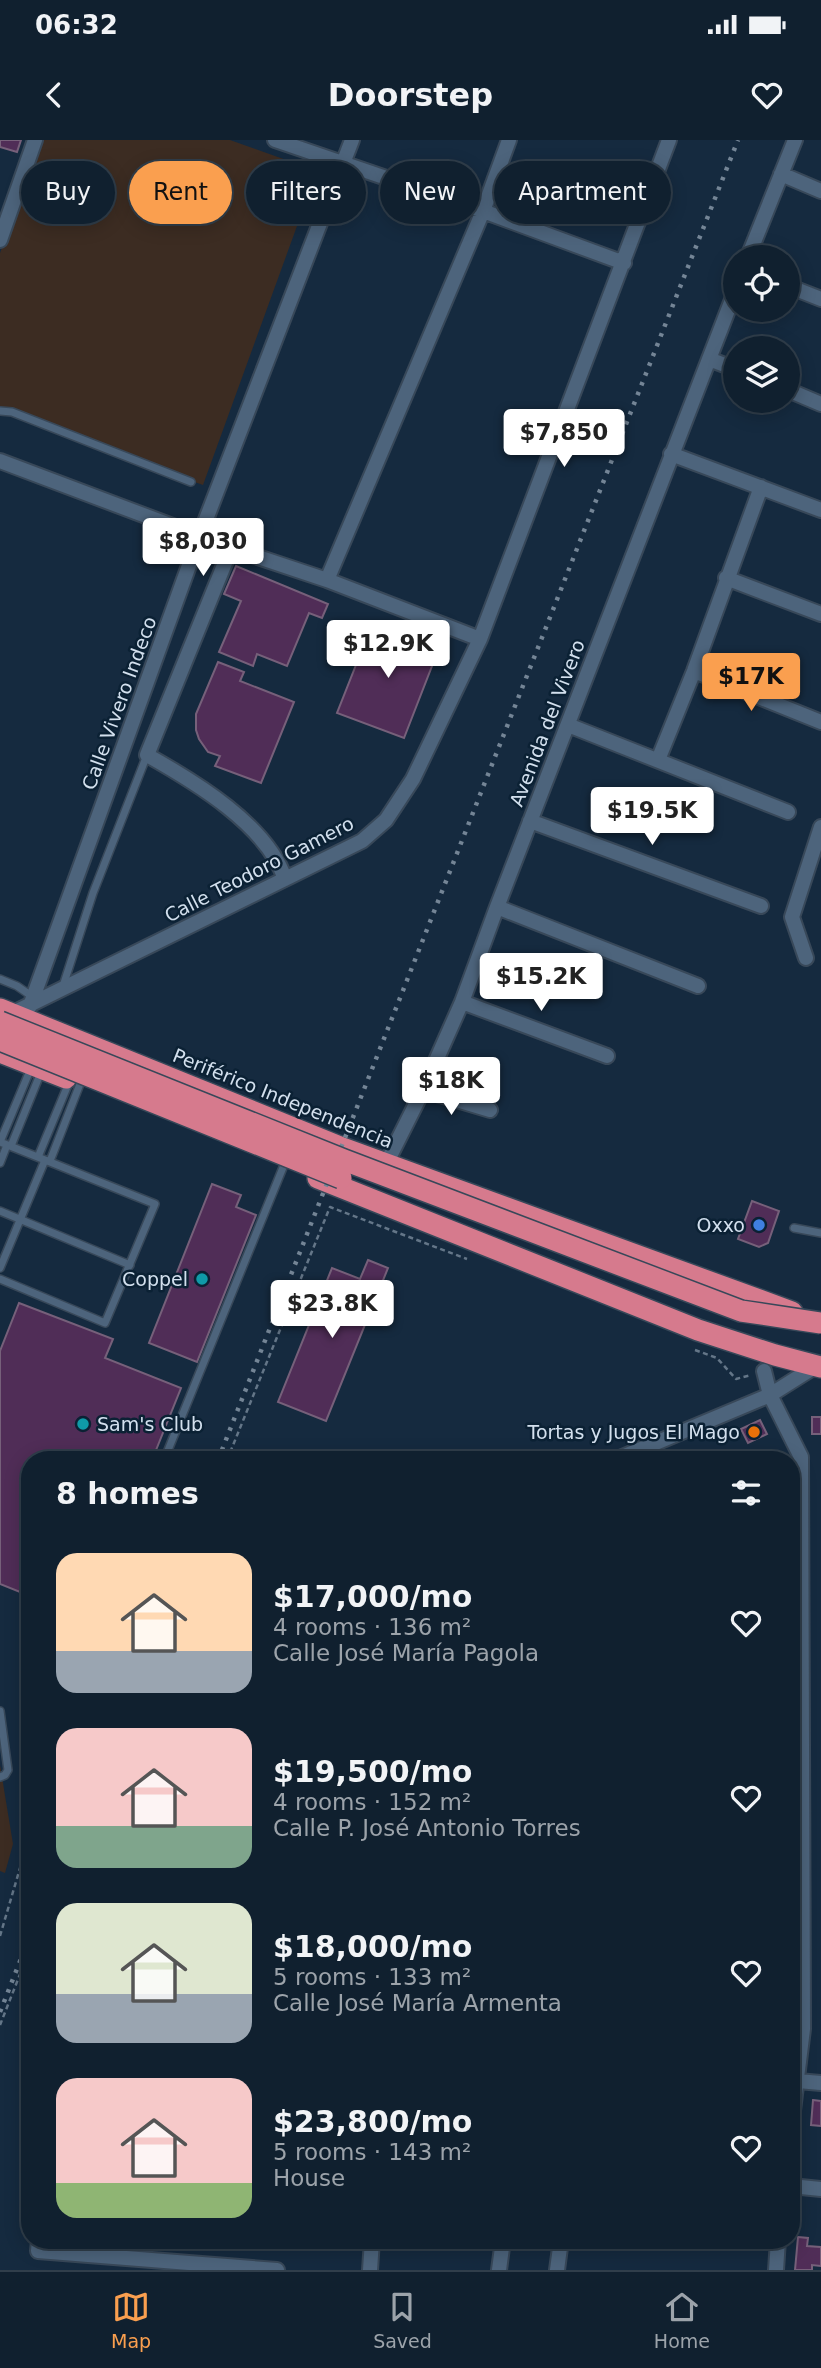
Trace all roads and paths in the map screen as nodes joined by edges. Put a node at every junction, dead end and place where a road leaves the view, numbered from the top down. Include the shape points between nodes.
1 (35, 140) edge
2 (275, 140) edge
3 (352, 140) edge
4 (509, 140) edge
5 (669, 140) edge
6 (795, 140) edge
7 (334, 161) edge
8 (344, 161) edge
9 (366, 172) edge
10 (780, 174) junction
11 (821, 191) edge
12 (483, 211) junction
13 (320, 224) edge
14 (0, 240) edge
15 (753, 245) edge
16 (624, 263) junction
17 (800, 291) edge
18 (821, 299) edge
19 (723, 322) edge
20 (709, 359) junction
21 (723, 364) edge
22 (800, 395) edge
23 (821, 404) edge
24 (0, 411) edge
25 (671, 454) junction
26 (0, 461) edge
27 (191, 482) dead end
28 (761, 487) junction
29 (821, 510) edge
30 (200, 535) junction
31 (231, 548) junction
32 (726, 578) junction
33 (327, 580) junction
34 (821, 614) edge
35 (480, 639) junction
36 (694, 671) junction
37 (821, 722) edge
38 (568, 725) junction
39 (147, 755) junction
40 (658, 760) junction
41 (788, 812) dead end
42 (530, 821) junction
43 (821, 827) edge
44 (285, 879) junction
45 (761, 906) dead end
46 (497, 907) junction
47 (806, 958) dead end
48 (0, 979) edge
49 (698, 986) dead end
50 (62, 990) junction
51 (462, 1002) junction
52 (15, 1010) edge
53 (2, 1052) edge
54 (607, 1056) dead end
55 (37, 1066) junction
56 (75, 1082) junction
57 (423, 1090) junction
58 (490, 1110) dead end
59 (5, 1144) edge
60 (44, 1159) junction
61 (327, 1162) junction
62 (0, 1163) edge
63 (386, 1164) junction
64 (284, 1165) junction
65 (0, 1212) edge
66 (20, 1220) junction
67 (794, 1227) dead end
68 (821, 1233) edge
69 (476, 1262) dead end
70 (130, 1265) junction
71 (0, 1268) edge
72 (0, 1279) edge
73 (821, 1323) edge
74 (696, 1339) junction
75 (769, 1363) junction
76 (819, 1366) edge
77 (770, 1395) junction
78 (168, 1451) edge
79 (231, 1451) edge
80 (650, 1451) edge
81 (798, 1451) edge
82 (800, 1455) edge
83 (800, 1487) edge
84 (0, 1712) edge
85 (0, 1777) edge
86 (21, 1866) edge
87 (0, 1936) edge
88 (21, 1972) edge
89 (800, 2014) edge
90 (0, 2025) edge
91 (800, 2060) edge
92 (800, 2081) edge
93 (821, 2083) edge
94 (800, 2187) edge
95 (821, 2189) edge
96 (38, 2249) edge
97 (371, 2249) edge
98 (502, 2249) edge
99 (560, 2249) edge
100 (777, 2249) edge
101 (276, 2270) edge
102 (370, 2270) edge
103 (499, 2270) edge
104 (557, 2270) edge
105 (776, 2270) edge

1 - 14 street
2 - 7 street
3 - 8 street, Calle Vivero Indeco
4 - 12 street
5 - 16 street, Calle Teodoro Gamero
6 - 10 street
9 - 12 street
10 - 11 street
10 - 15 street
12 - 16 street
12 - 33 street
13 - 30 street, Calle Vivero Indeco
16 - 35 street, Calle Teodoro Gamero
17 - 18 street
19 - 20 street, Avenida del Vivero
20 - 21 street
20 - 25 street, Avenida del Vivero
22 - 23 street
24 - 27 lane
25 - 28 street
25 - 38 street, Avenida del Vivero
26 - 30 street
28 - 29 street
28 - 32 street
30 - 31 street
30 - 52 street, Calle Vivero Indeco
31 - 33 street
31 - 39 street
32 - 34 street
32 - 36 street
33 - 35 street
35 - 44 street, Calle Teodoro Gamero via 414,779 386,820 362,841
36 - 37 street
36 - 40 street
38 - 40 street
38 - 42 street, Avenida del Vivero
39 - 44 street via 239,816 281,866
39 - 50 lane via 93,893
40 - 41 street
42 - 45 street
42 - 46 street, Avenida del Vivero
43 - 47 street via 792,917
44 - 50 street, Calle Teodoro Gamero
46 - 49 street
46 - 51 street, Avenida del Vivero
48 - 52 lane via 17,986
50 - 52 street, Calle Teodoro Gamero
51 - 54 street
51 - 57 street, Avenida del Vivero
52 - 61 highway, bridge via 88,1059
53 - 55 highway, Periférico Independencia
53 - 61 highway, bridge
55 - 56 highway, Periférico Independencia
55 - 59 lane
55 - 59 lane
56 - 60 lane
56 - 60 lane
56 - 64 highway, Periférico Independencia
57 - 58 street
57 - 63 street, Avenida del Vivero
59 - 60 lane
59 - 62 lane
60 - 66 lane
60 - 70 lane via 155,1203
61 - 63 highway, Periférico Independencia
61 - 64 highway, Periférico Independencia
61 - 73 highway, bridge via 741,1311
61 - 74 highway, Periférico Independencia
61 - 76 highway, bridge via 702,1323 776,1345
63 - 73 highway, Periférico Independencia
64 - 78 lane
65 - 66 lane
66 - 70 lane
66 - 71 lane
67 - 68 lane
69 - 79 path via 330,1207
70 - 72 lane via 105,1323
74 - 75 highway, Periférico Independencia
74 - 75 path via 736,1379
75 - 76 highway
75 - 77 street
76 - 77 street
77 - 80 street
77 - 81 street
82 - 83 street
84 - 85 lane via 8,1770
86 - 87 path
88 - 90 path
89 - 91 street
92 - 93 street
94 - 95 street
96 - 101 street
97 - 102 street
98 - 103 street
99 - 104 street
100 - 105 street

